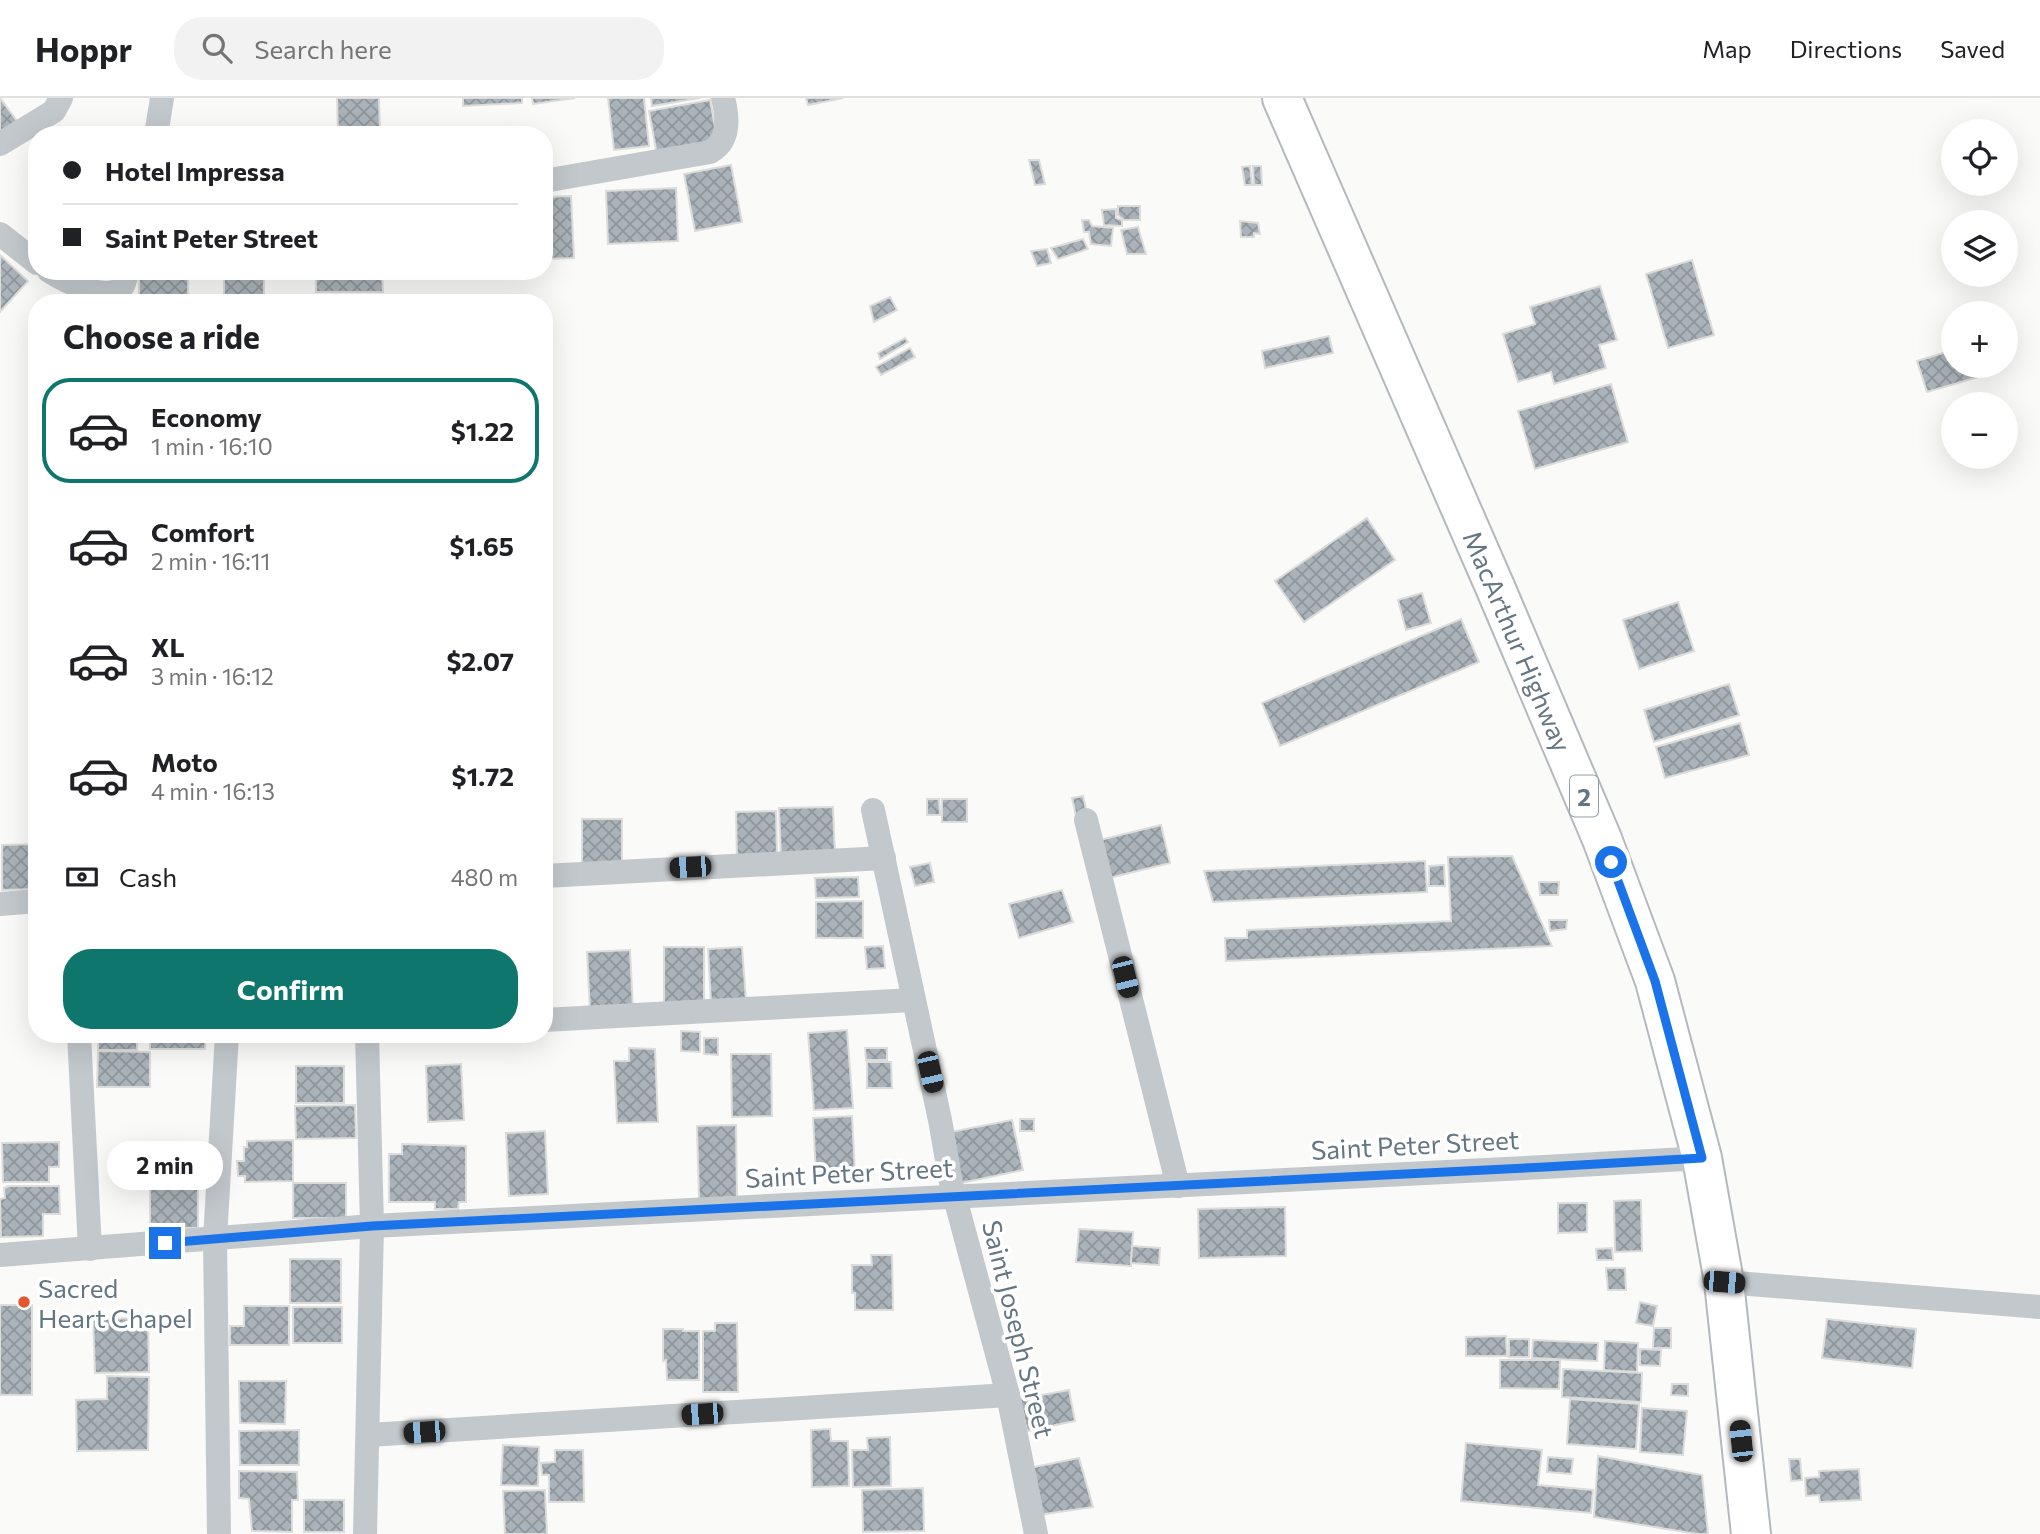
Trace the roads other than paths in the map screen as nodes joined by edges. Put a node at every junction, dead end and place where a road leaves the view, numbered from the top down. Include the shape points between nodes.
1 (61, 98) edge
2 (162, 98) edge
3 (723, 98) edge
4 (1282, 98) edge
5 (29, 126) edge
6 (157, 126) edge
7 (28, 127) edge
8 (0, 144) edge
9 (553, 179) edge
10 (0, 234) edge
11 (28, 257) edge
12 (63, 280) edge
13 (125, 280) edge
14 (873, 810) dead end
15 (1086, 820) dead end
16 (884, 858) junction
17 (553, 876) edge
18 (28, 902) edge
19 (0, 904) edge
20 (913, 1000) junction
21 (553, 1020) edge
22 (79, 1043) edge
23 (226, 1043) edge
24 (367, 1043) edge
25 (1702, 1158) junction
26 (1178, 1186) junction
27 (955, 1197) junction
28 (372, 1226) junction
29 (215, 1239) junction
30 (90, 1249) junction
31 (0, 1255) edge
32 (1724, 1282) junction
33 (2040, 1307) edge
34 (1008, 1395) junction
35 (369, 1435) junction
36 (219, 1534) edge
37 (365, 1534) edge
38 (1037, 1534) edge
39 (1751, 1534) edge

1 - 5 street via 54,111
2 - 6 street
3 - 9 street via 726,128 717,148 710,152
4 - 25 highway, MacArthur Highway / 2 via 1602,839 1655,981
7 - 8 street
10 - 11 street
12 - 13 street via 98,292 119,290
14 - 16 street, Saint Joseph Street
15 - 26 street
16 - 17 street
16 - 20 street, Saint Joseph Street
18 - 19 street
20 - 21 street
20 - 27 street, Saint Joseph Street
22 - 30 street
23 - 29 street
24 - 28 street
25 - 26 street, Saint Peter Street
25 - 32 highway, MacArthur Highway / 2
26 - 27 street, Saint Peter Street
27 - 28 street, Saint Peter Street
27 - 34 street, Saint Joseph Street
28 - 29 street, Saint Peter Street
28 - 35 street
29 - 30 street, Saint Peter Street
29 - 36 street
30 - 31 street, Saint Peter Street
32 - 33 street
32 - 39 highway, MacArthur Highway / 2
34 - 35 street
34 - 38 street, Saint Joseph Street
35 - 37 street

